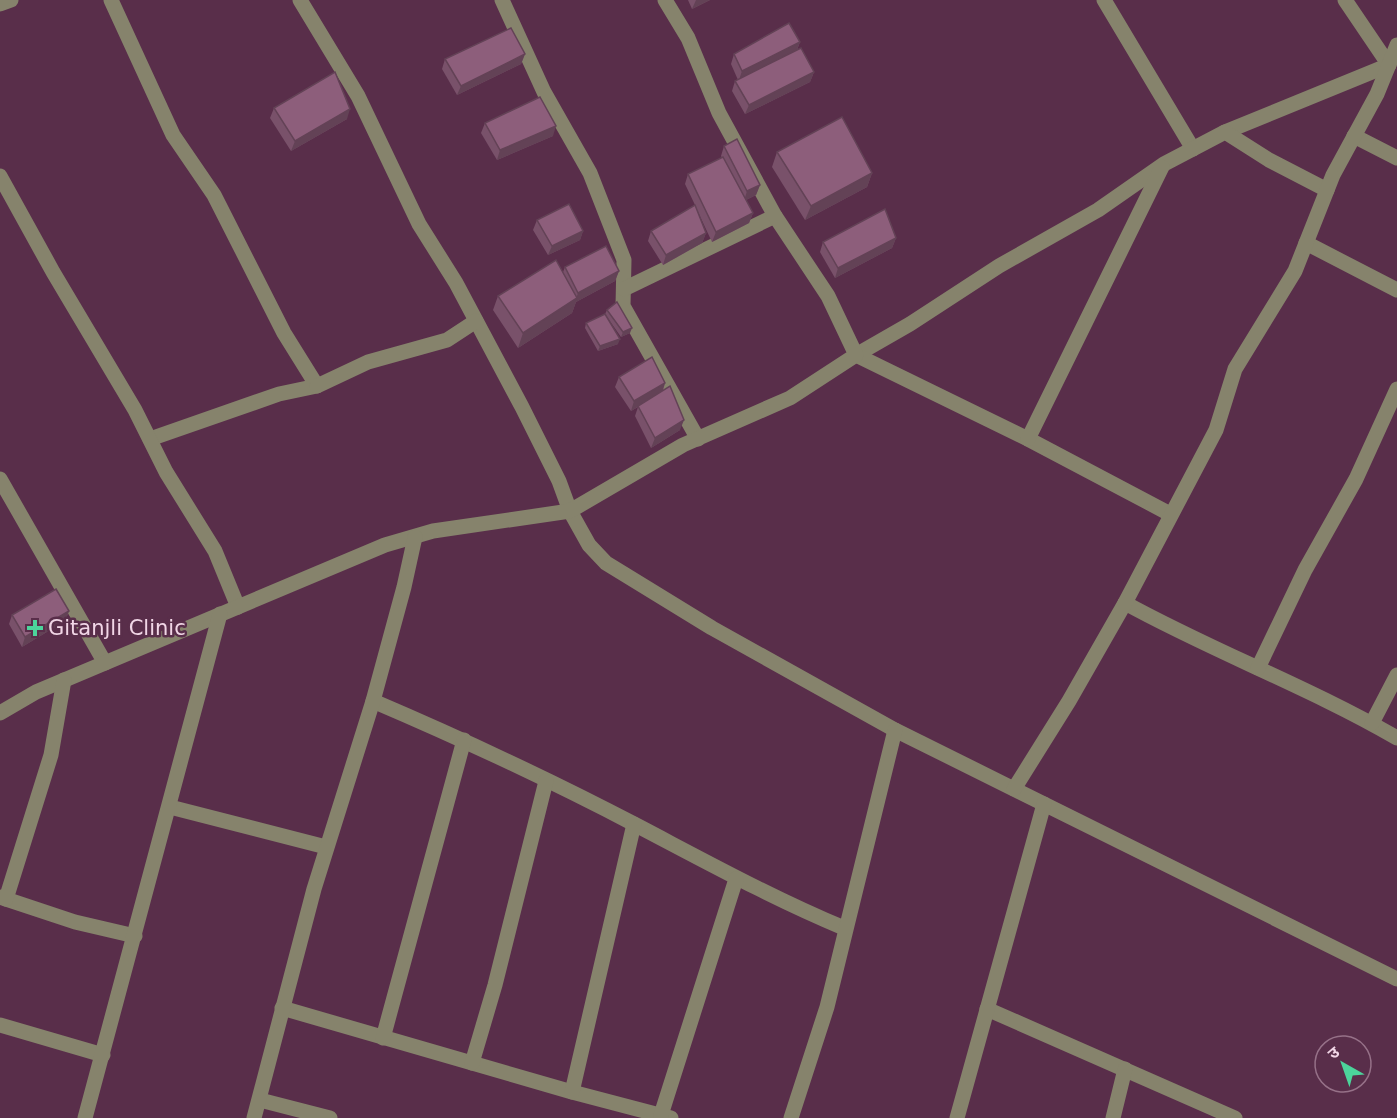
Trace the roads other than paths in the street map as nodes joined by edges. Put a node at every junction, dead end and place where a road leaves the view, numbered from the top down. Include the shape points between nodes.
1 (11, 0) edge
2 (111, 0) edge
3 (300, 0) edge
4 (502, 0) edge
5 (665, 0) edge
6 (1104, 0) edge
7 (1345, 0) edge
8 (0, 4) edge
9 (1397, 45) edge
10 (1389, 65) junction
11 (1225, 132) junction
12 (1354, 136) junction
13 (1193, 149) junction
14 (1397, 158) edge
15 (1164, 164) junction
16 (0, 176) edge
17 (1327, 190) junction
18 (775, 216) junction
19 (1306, 243) junction
20 (624, 289) junction
21 (1397, 290) edge
22 (476, 321) junction
23 (856, 354) junction
24 (317, 386) junction
25 (1397, 389) edge
26 (1028, 438) junction
27 (150, 439) junction
28 (698, 439) junction
29 (0, 479) edge
30 (570, 511) junction
31 (1170, 514) junction
32 (415, 537) junction
33 (1125, 603) junction
34 (238, 607) junction
35 (220, 614) junction
36 (105, 663) junction
37 (1258, 668) junction
38 (1397, 675) edge
39 (64, 680) junction
40 (373, 701) junction
41 (0, 713) edge
42 (1372, 723) junction
43 (895, 730) junction
44 (1397, 738) edge
45 (464, 740) junction
46 (546, 781) junction
47 (1014, 789) junction
48 (1044, 804) junction
49 (170, 807) junction
50 (634, 824) junction
51 (326, 847) junction
52 (736, 879) junction
53 (3, 898) edge
54 (844, 928) junction
55 (135, 936) junction
56 (1397, 979) edge
57 (282, 1008) junction
58 (987, 1008) junction
59 (0, 1025) edge
60 (382, 1038) junction
61 (103, 1055) junction
62 (472, 1063) junction
63 (1125, 1070) junction
64 (572, 1092) junction
65 (260, 1100) junction
66 (666, 1116) edge
67 (85, 1118) edge
68 (254, 1118) edge
69 (330, 1118) edge
70 (791, 1118) edge
71 (957, 1118) edge
72 (1113, 1118) edge
73 (1235, 1118) edge

1 - 8 street
2 - 24 street via 173,135 214,195 284,333
3 - 22 street via 358,96 418,224
4 - 20 street via 544,92 590,173 624,260
5 - 18 street via 688,38 719,113
6 - 13 street
7 - 10 street
9 - 10 street
10 - 11 street
10 - 12 street
11 - 13 street
11 - 17 street
12 - 14 street
12 - 17 street
13 - 15 street
15 - 23 street via 1098,210
15 - 26 street
16 - 27 street
17 - 19 street
18 - 20 street
18 - 23 street via 828,296
19 - 21 street
19 - 31 street via 1295,271 1235,369 1216,430
20 - 28 street via 623,306
22 - 24 street via 447,340 368,362
22 - 30 street via 560,481
23 - 26 street
23 - 28 street via 790,398
24 - 27 street via 279,394
25 - 37 street via 1356,479 1305,570
26 - 31 street
27 - 34 street via 215,550
28 - 30 street
29 - 36 street
30 - 32 street
30 - 43 street via 589,545 606,563 712,628
31 - 33 street
32 - 34 street via 385,545
32 - 40 street
33 - 37 street
33 - 47 street
34 - 35 street
35 - 36 street
35 - 49 street
36 - 39 street
37 - 42 street
38 - 42 street
39 - 41 street
39 - 53 street via 51,755
40 - 45 street
40 - 51 street
42 - 44 street
43 - 47 street
43 - 54 street
45 - 46 street
45 - 60 street
46 - 50 street
46 - 62 street
47 - 48 street
48 - 56 street
48 - 58 street
49 - 51 street
49 - 55 street
50 - 52 street
50 - 64 street
51 - 57 street
52 - 54 street
52 - 66 street
53 - 55 street via 75,922
54 - 70 street via 827,1007
55 - 61 street
57 - 60 street
57 - 65 street
58 - 63 street
58 - 71 street
59 - 61 street
60 - 62 street
61 - 67 street
62 - 64 street
63 - 72 street
63 - 73 street
64 - 66 street
65 - 68 street
65 - 69 street

